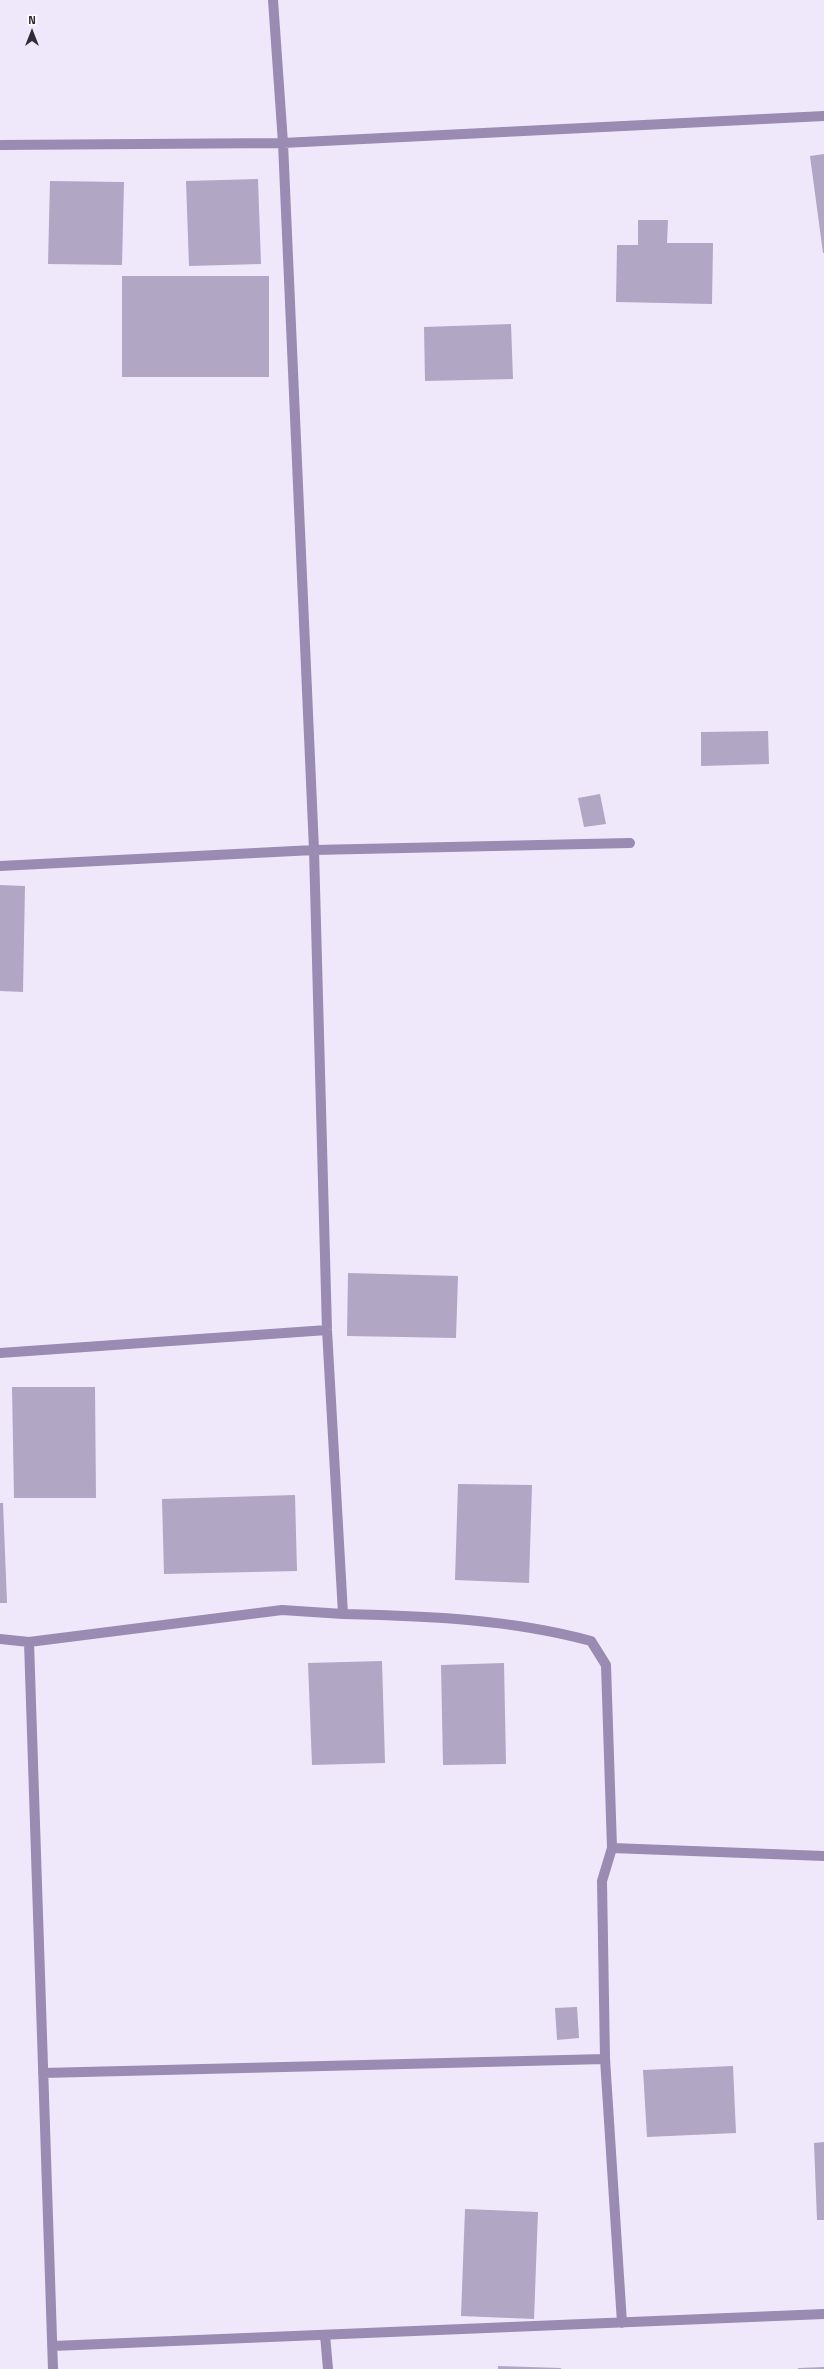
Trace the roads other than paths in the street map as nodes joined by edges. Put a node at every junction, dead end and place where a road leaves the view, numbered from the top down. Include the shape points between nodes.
1 (273, 0) edge
2 (824, 116) edge
3 (283, 143) junction
4 (0, 145) edge
5 (630, 843) dead end
6 (314, 850) junction
7 (0, 866) edge
8 (327, 1330) junction
9 (0, 1353) edge
10 (343, 1614) junction
11 (0, 1639) edge
12 (29, 1642) junction
13 (612, 1848) junction
14 (824, 1856) edge
15 (605, 2059) junction
16 (43, 2073) junction
17 (824, 2314) edge
18 (622, 2323) junction
19 (325, 2335) junction
20 (53, 2346) junction
21 (53, 2369) edge
22 (328, 2369) edge

1 - 3 street
2 - 3 street
3 - 4 street
3 - 6 street
5 - 6 street
6 - 7 street
6 - 8 street
8 - 9 street
8 - 10 street
10 - 12 street via 282,1610
10 - 13 street via 440,1617 548,1630 591,1641 606,1665
11 - 12 street
12 - 16 street
13 - 14 street
13 - 15 street via 602,1881
15 - 16 street
15 - 18 street
16 - 20 street
17 - 18 street
18 - 19 street
19 - 20 street
19 - 22 street
20 - 21 street

